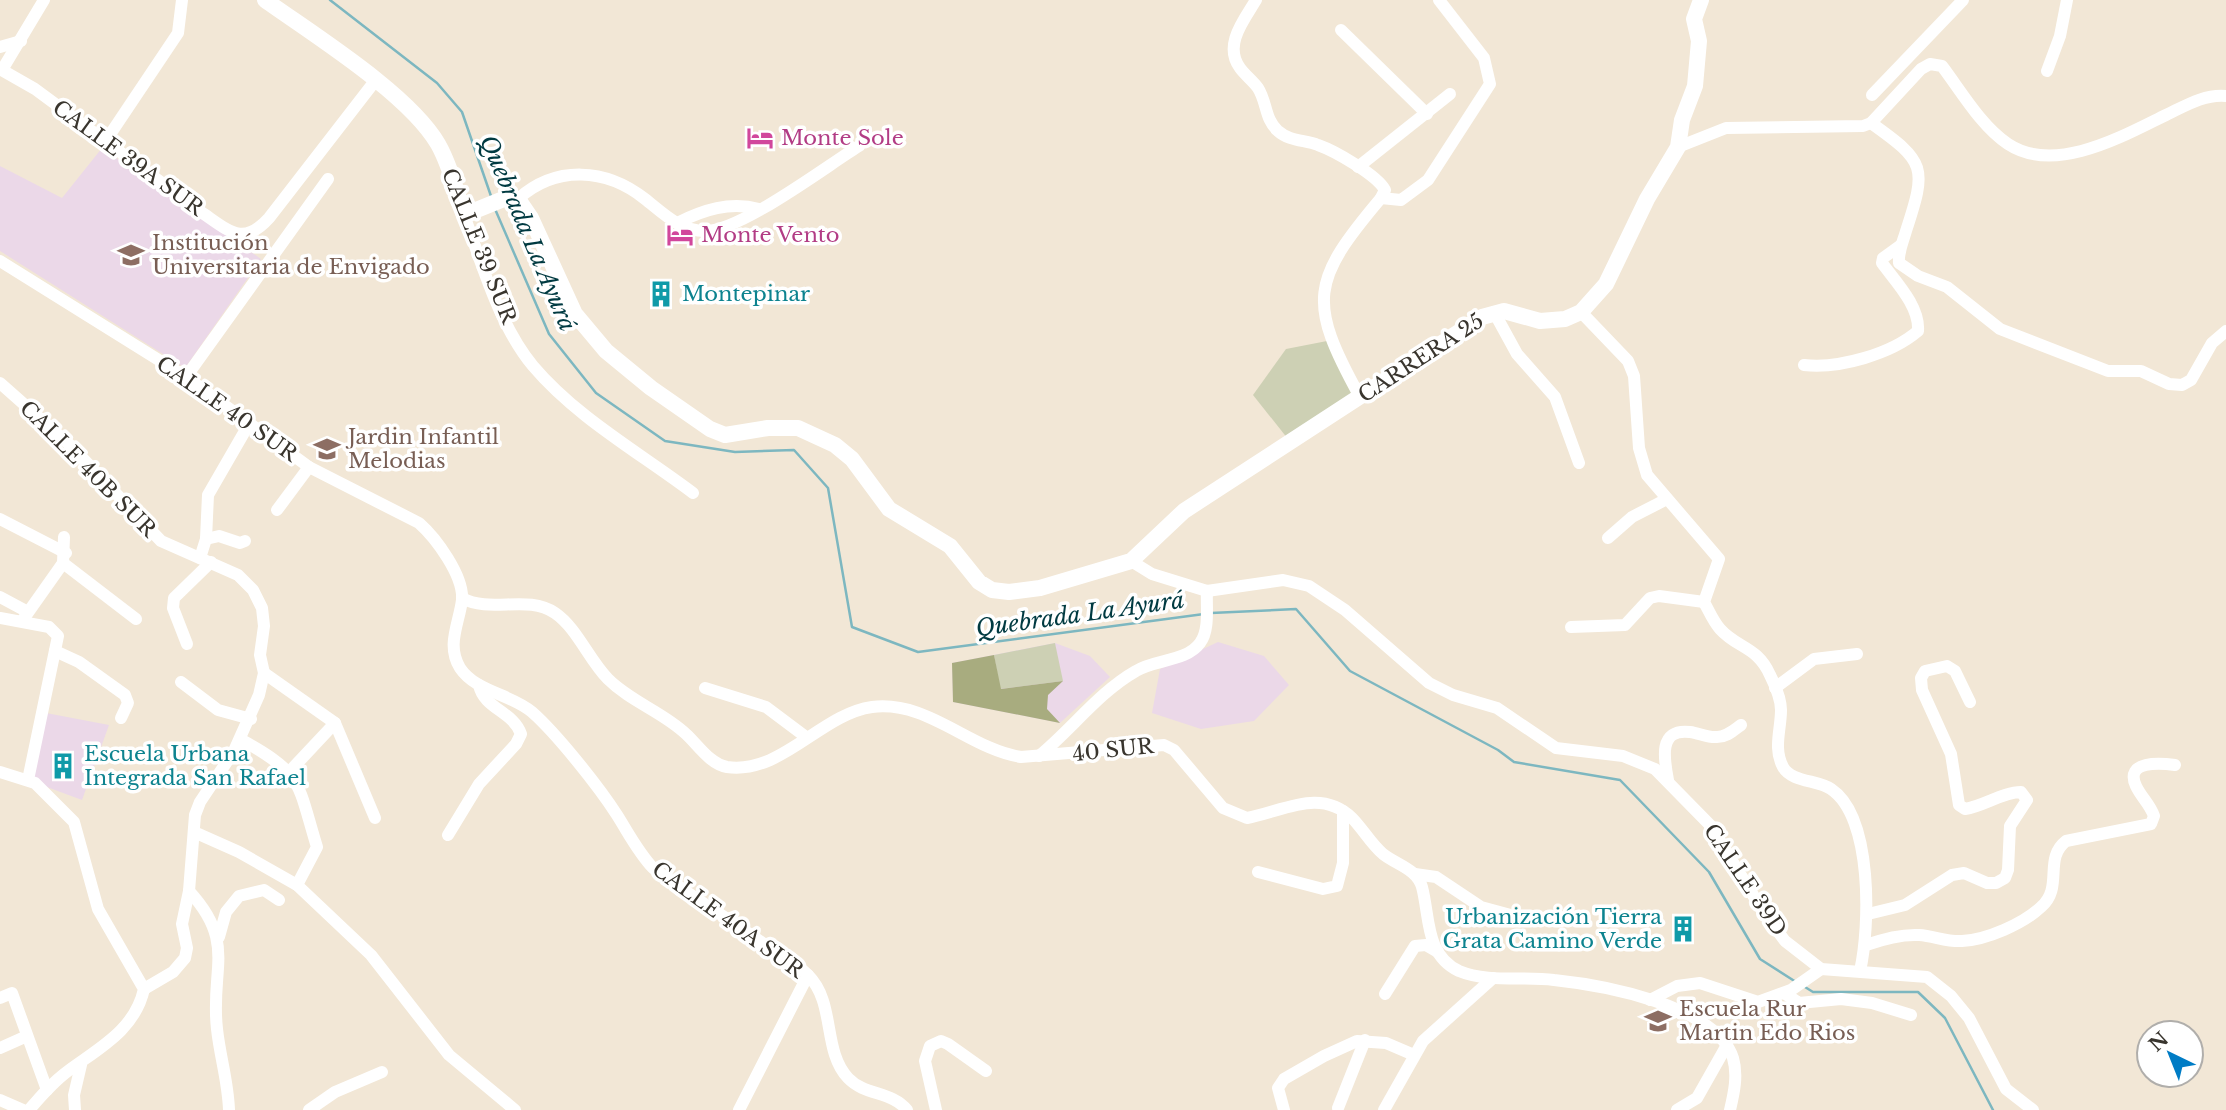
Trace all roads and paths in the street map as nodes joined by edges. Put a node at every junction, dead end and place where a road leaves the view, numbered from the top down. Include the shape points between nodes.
1 (44, 0) edge
2 (182, 0) edge
3 (265, 0) edge
4 (1256, 0) edge
5 (1438, 0) edge
6 (1701, 0) edge
7 (1952, 0) edge
8 (1962, 0) edge
9 (2067, 0) edge
10 (1949, 16) junction
11 (1341, 30) dead end
12 (21, 41) junction
13 (0, 47) edge
14 (1, 69) edge
15 (2047, 71) dead end
16 (375, 81) junction
17 (1450, 94) dead end
18 (1872, 95) dead end
19 (2226, 96) edge
20 (1427, 114) junction
21 (1871, 122) junction
22 (105, 142) junction
23 (859, 146) dead end
24 (1678, 147) junction
25 (1358, 167) junction
26 (304, 176) junction
27 (328, 179) dead end
28 (318, 192) junction
29 (512, 198) junction
30 (1381, 198) junction
31 (759, 209) junction
32 (471, 212) junction
33 (677, 223) junction
34 (1901, 245) junction
35 (0, 261) edge
36 (1494, 312) junction
37 (1581, 312) junction
38 (2226, 331) edge
39 (1804, 365) dead end
40 (186, 377) junction
41 (0, 383) edge
42 (1360, 397) junction
43 (249, 424) junction
44 (1579, 463) dead end
45 (309, 467) junction
46 (693, 493) dead end
47 (1667, 499) junction
48 (277, 510) dead end
49 (0, 519) edge
50 (64, 537) dead end
51 (1608, 538) dead end
52 (206, 539) junction
53 (245, 541) dead end
54 (64, 558) junction
55 (206, 560) junction
56 (1131, 561) junction
57 (1207, 590) junction
58 (0, 597) edge
59 (462, 598) junction
60 (1704, 602) junction
61 (25, 616) junction
62 (0, 618) edge
63 (136, 619) dead end
64 (1571, 627) dead end
65 (187, 644) dead end
66 (55, 651) junction
67 (1857, 654) dead end
68 (264, 673) junction
69 (181, 682) dead end
70 (480, 685) junction
71 (705, 688) dead end
72 (1775, 688) junction
73 (1970, 702) dead end
74 (121, 718) dead end
75 (251, 719) junction
76 (335, 723) junction
77 (1741, 725) dead end
78 (806, 737) junction
79 (240, 738) junction
80 (1039, 756) junction
81 (2175, 765) dead end
82 (290, 771) junction
83 (0, 772) edge
84 (29, 780) junction
85 (1668, 780) junction
86 (1343, 811) junction
87 (375, 818) dead end
88 (194, 832) junction
89 (448, 835) dead end
90 (1258, 872) dead end
91 (1416, 874) junction
92 (297, 885) junction
93 (189, 891) junction
94 (279, 900) dead end
95 (1868, 914) junction
96 (1518, 917) dead end
97 (219, 944) junction
98 (1866, 945) junction
99 (1438, 952) junction
100 (1821, 969) junction
101 (1860, 971) junction
102 (808, 975) junction
103 (1493, 978) junction
104 (144, 989) junction
105 (1788, 991) junction
106 (1385, 994) dead end
107 (0, 998) edge
108 (1650, 1000) junction
109 (1911, 1015) dead end
110 (27, 1036) junction
111 (1365, 1040) junction
112 (1727, 1045) junction
113 (0, 1048) edge
114 (1414, 1055) junction
115 (81, 1065) junction
116 (986, 1071) dead end
117 (382, 1072) dead end
118 (47, 1090) junction
119 (0, 1100) edge
120 (1338, 1108) dead end
121 (23, 1110) edge
122 (29, 1110) edge
123 (75, 1110) edge
124 (229, 1110) edge
125 (309, 1110) edge
126 (515, 1110) edge
127 (739, 1110) edge
128 (907, 1110) edge
129 (936, 1110) edge
130 (1284, 1110) edge
131 (1384, 1110) edge
132 (1677, 1110) edge
133 (1730, 1110) edge
134 (2033, 1110) edge

1 - 12 street
2 - 22 street via 178,33
3 - 16 street, CALLE 39 SUR
4 - 25 street via 1238,32 1233,52 1261,93 1272,126 1281,134 1320,145
5 - 30 street via 1484,58 1490,84 1423,186 1401,201
6 - 24 street via 1693,19 1699,41 1695,86
7 - 10 street
8 - 10 street
9 - 15 street
10 - 18 street
11 - 20 street
12 - 13 street
12 - 14 street
14 - 22 street, CALLE 39A SUR
16 - 26 street
16 - 32 street, CALLE 39 SUR via 410,109 434,138
17 - 20 street
19 - 21 street via 2203,97 2103,145 2044,155 2009,145 1942,66 1930,64
20 - 25 street
21 - 24 street via 1854,129 1726,128
21 - 34 street via 1901,145 1919,172 1918,198
22 - 26 street, CALLE 39A SUR via 232,232 251,234 259,229
23 - 31 street
24 - 37 street via 1606,284
25 - 30 street via 1381,184 1385,190
26 - 28 street via 317,184
27 - 28 street
28 - 40 street
29 - 32 street
29 - 33 street via 556,177 597,176 629,187
29 - 56 street via 531,218 562,290 589,333 651,388 710,429 725,435 798,428 835,444 889,509 940,538 979,582 992,590 1009,593 1040,588
30 - 42 street via 1331,264 1323,286 1323,306 1339,359
31 - 33 street via 730,205
31 - 33 street via 719,229 693,229
32 - 46 street, CALLE 39 SUR via 507,322 532,364 587,415
34 - 38 street via 1899,263 1906,270 1947,288 2000,329 2108,371 2141,371 2182,385 2191,380 2212,343
34 - 39 street via 1882,263 1902,288 1918,331 1847,363
35 - 40 street, CALLE 40 SUR
36 - 37 street, CARRERA 25 via 1552,322
36 - 42 street, CARRERA 25
36 - 44 street via 1517,354 1555,397
37 - 47 street via 1628,361 1634,376 1641,463
40 - 43 street, CALLE 40 SUR
41 - 55 street, CALLE 40B SUR via 70,445 161,541
42 - 56 street, CARRERA 25 via 1184,512
43 - 45 street, CALLE 40 SUR
43 - 52 street via 208,495
45 - 48 street
45 - 59 street, CALLE 40 SUR via 419,523 446,555
47 - 51 street via 1641,510
47 - 60 street via 1719,559
49 - 54 street
50 - 54 street
52 - 53 street via 219,536
52 - 55 street
54 - 61 street
54 - 63 street
55 - 65 street via 174,598 173,608
55 - 68 street, CALLE 40B SUR via 238,575 253,590 264,616 260,655
56 - 57 street via 1152,574
57 - 80 street via 1205,631 1190,653 1149,663 1128,676
57 - 85 street, CALLE 39D via 1283,580 1309,586 1345,610 1429,683 1497,708 1556,748 1639,760
58 - 61 street
59 - 70 street, CALLE 40A SUR via 453,648 461,670
59 - 78 street, 40 SUR via 483,604 542,606 557,614 609,681 670,721 723,766 754,765
60 - 64 street via 1660,596 1650,598 1625,625
60 - 72 street via 1721,631 1760,657
61 - 62 street
61 - 66 street via 58,636
66 - 74 street via 125,695 128,703
66 - 84 street
67 - 72 street via 1814,659
68 - 75 street
68 - 76 street
69 - 75 street via 218,710
70 - 89 street via 484,700 516,724 521,734 478,783
70 - 102 street, CALLE 40A SUR via 520,703 549,730 653,868
71 - 78 street via 766,707
72 - 95 street via 1781,712 1777,741 1783,767 1791,775 1830,788 1848,809 1859,843
73 - 95 street via 1955,671 1947,666 1925,671 1922,690 1951,754 1959,804 1965,809 1984,806 2014,792 2021,792 2027,800 2010,826 2005,878 1987,883 1964,873 1952,874 1905,905
75 - 79 street
76 - 82 street
76 - 87 street
77 - 85 street via 1717,737 1676,733 1663,750
78 - 80 street, 40 SUR via 850,714 887,706 934,718 1003,754
79 - 82 street
79 - 88 street via 200,802
80 - 86 street, 40 SUR via 1164,745 1174,750 1209,795 1233,815 1256,817 1306,801
81 - 98 street via 2150,762 2140,766 2135,775 2135,785 2154,816 2151,824 2066,841 2056,849 2052,895 2041,908 1997,932 1964,941 1921,935
82 - 92 street via 302,791 317,847
83 - 84 street
84 - 104 street via 74,822 98,909
85 - 100 street, CALLE 39D via 1727,848 1785,941
86 - 90 street via 1343,863 1337,886 1323,889
86 - 91 street via 1380,851
88 - 92 street
88 - 93 street
91 - 96 street via 1436,877 1481,907
91 - 99 street
92 - 126 street via 371,955 449,1055
93 - 97 street via 208,913
93 - 104 street via 182,924 185,958 173,972
94 - 97 street via 264,890 239,896 222,922
95 - 98 street
97 - 124 street via 216,1028 228,1079
98 - 101 street
99 - 103 street via 1459,970
99 - 106 street via 1426,945 1415,946
100 - 101 street
100 - 105 street
101 - 134 street via 1927,977 1951,996 1969,1018 2006,1089
102 - 127 street
102 - 128 street, CALLE 40A SUR via 827,1011 839,1067 855,1084 892,1097
103 - 108 street via 1556,980
103 - 114 street via 1441,1021
104 - 115 street via 141,1003 117,1035
105 - 108 street via 1758,1002 1700,983 1677,986
105 - 109 street via 1799,1003 1841,999
107 - 110 street via 12,993
108 - 112 street via 1696,1019
110 - 113 street
110 - 118 street
111 - 114 street via 1385,1042
111 - 120 street
111 - 130 street via 1341,1047 1284,1079 1278,1088
112 - 132 street via 1697,1098
112 - 133 street via 1735,1071
114 - 131 street
115 - 118 street
115 - 123 street
116 - 129 street via 948,1044 941,1041 930,1046 925,1061
117 - 125 street via 335,1092
118 - 122 street
119 - 121 street

